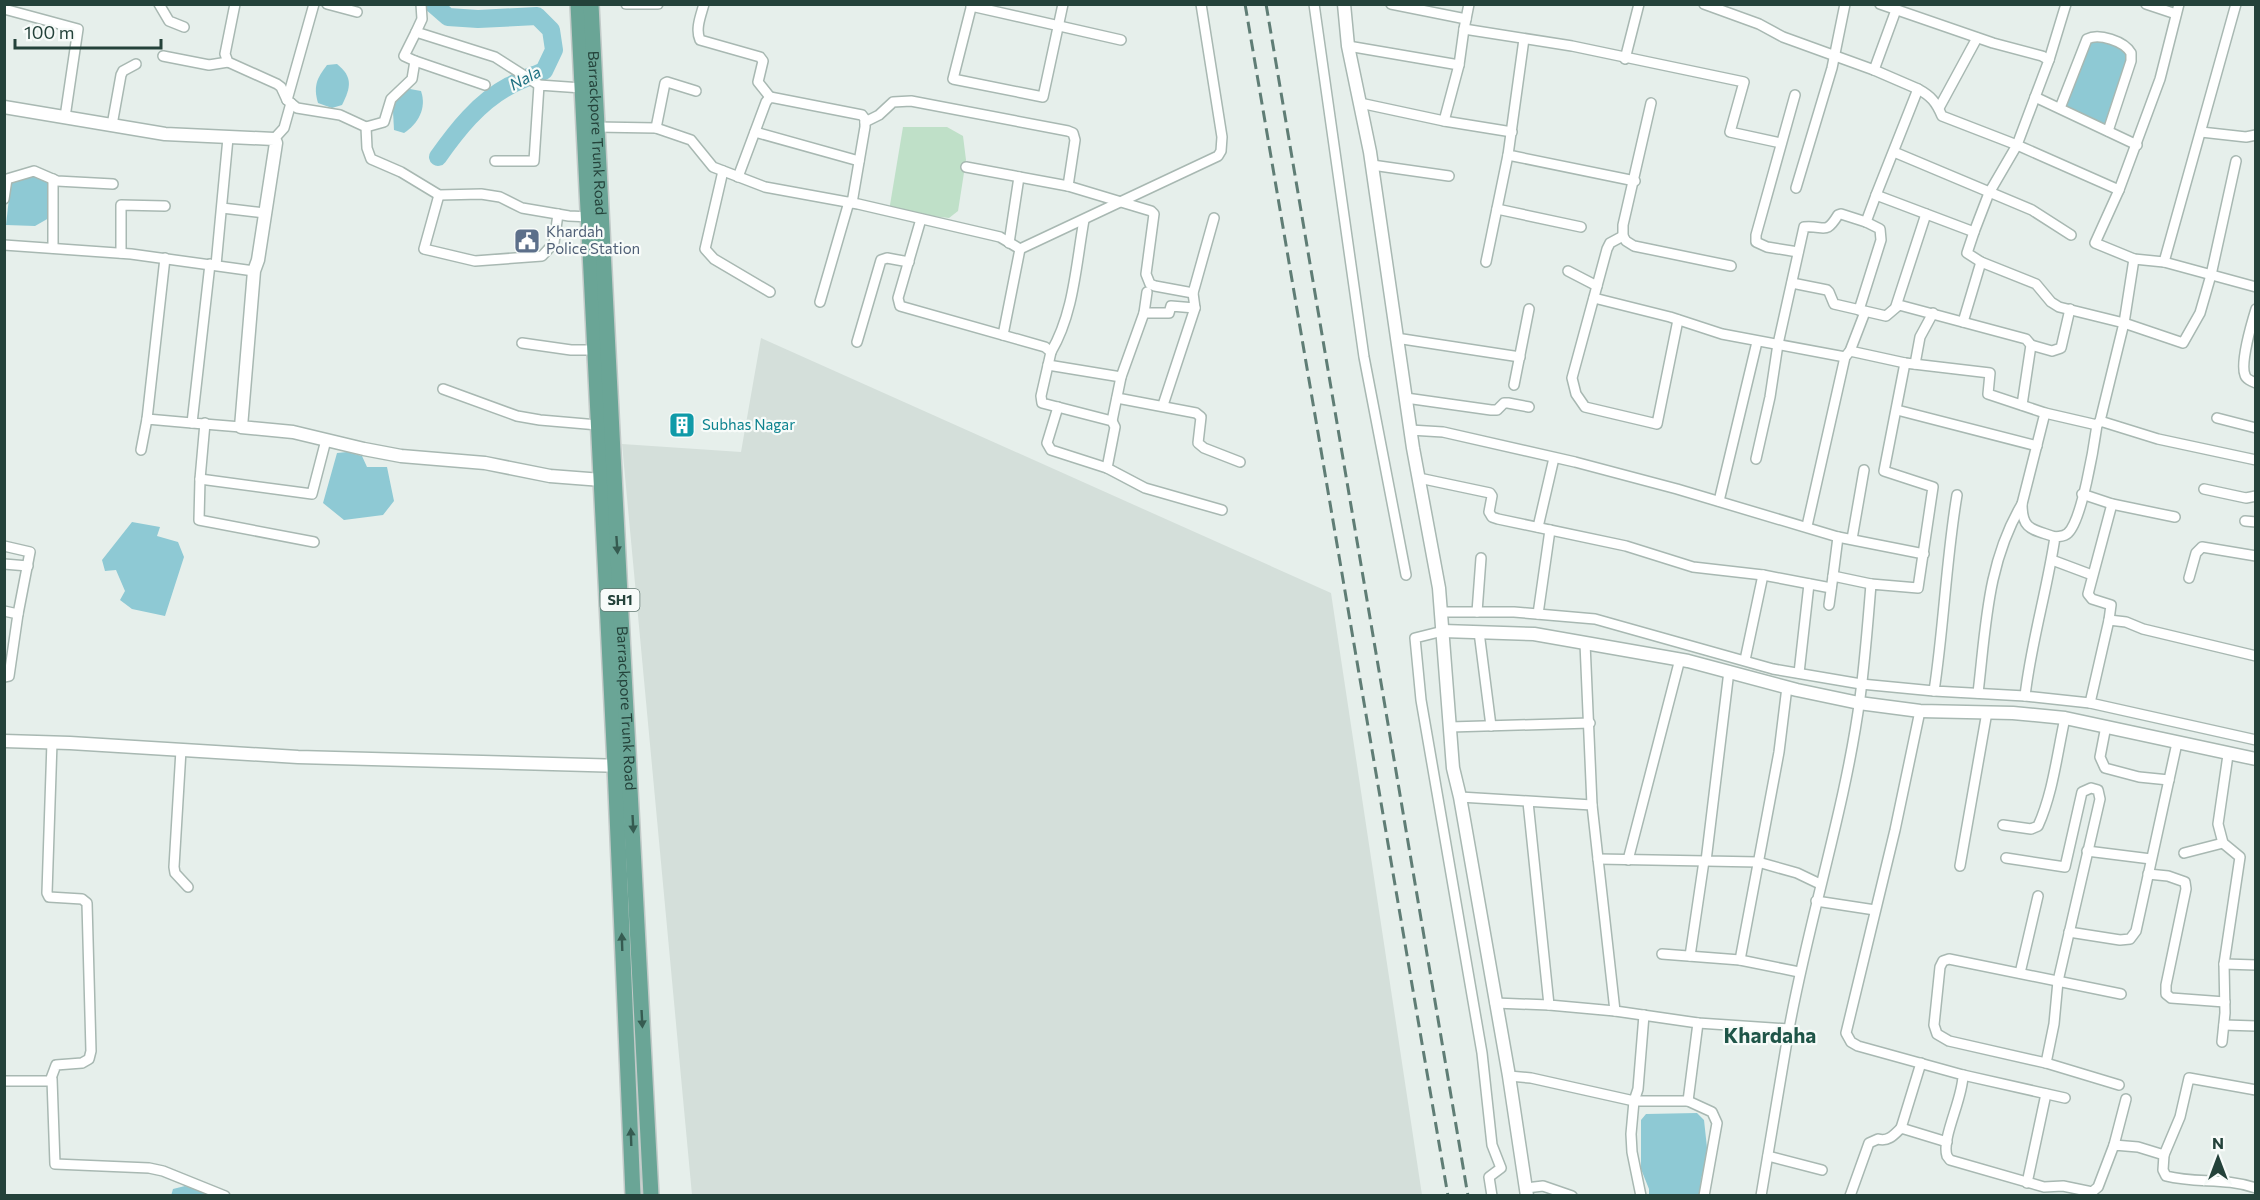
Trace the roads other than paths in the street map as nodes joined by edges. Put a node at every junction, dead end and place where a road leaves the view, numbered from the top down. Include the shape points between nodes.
1 (159, 4) edge
2 (235, 4) edge
3 (314, 4) edge
4 (327, 4) edge
5 (421, 4) edge
6 (626, 4) edge
7 (658, 4) edge
8 (704, 4) edge
9 (1063, 4) edge
10 (1201, 4) edge
11 (1314, 4) edge
12 (1344, 4) edge
13 (1391, 4) edge
14 (1468, 4) edge
15 (1639, 4) edge
16 (1704, 4) edge
17 (1845, 4) edge
18 (1880, 4) edge
19 (2066, 4) edge
20 (2146, 4) edge
21 (2236, 4) edge
22 (579, 5) edge
23 (972, 5) edge
24 (4, 9) edge
25 (1735, 9) edge
26 (2177, 9) edge
27 (1896, 10) junction
28 (357, 12) dead end
29 (1058, 24) junction
30 (1465, 24) junction
31 (184, 27) dead end
32 (416, 32) junction
33 (1977, 38) junction
34 (1524, 39) junction
35 (1121, 40) dead end
36 (1347, 46) junction
37 (163, 56) dead end
38 (1834, 56) junction
39 (1625, 59) junction
40 (2049, 60) junction
41 (415, 61) junction
42 (228, 62) junction
43 (136, 63) dead end
44 (1459, 65) junction
45 (1874, 70) junction
46 (485, 85) dead end
47 (539, 85) junction
48 (582, 88) junction
49 (1918, 89) junction
50 (696, 91) dead end
51 (1795, 94) dead end
52 (2035, 96) junction
53 (770, 97) junction
54 (289, 101) junction
55 (1651, 103) dead end
56 (1360, 104) junction
57 (4, 107) edge
58 (1939, 108) junction
59 (2060, 108) junction
60 (65, 117) junction
61 (1444, 121) junction
62 (866, 122) junction
63 (112, 125) junction
64 (366, 127) junction
65 (596, 128) junction
66 (656, 128) junction
67 (2108, 131) junction
68 (755, 132) junction
69 (1512, 132) junction
70 (2201, 132) junction
71 (2256, 135) edge
72 (228, 138) junction
73 (274, 139) junction
74 (1781, 143) junction
75 (2017, 145) junction
76 (2137, 145) junction
77 (1894, 152) junction
78 (1508, 155) junction
79 (495, 161) dead end
80 (859, 161) junction
81 (2236, 161) dead end
82 (1372, 165) junction
83 (966, 167) dead end
84 (723, 171) junction
85 (1449, 176) dead end
86 (738, 177) junction
87 (1020, 177) junction
88 (53, 179) junction
89 (1635, 181) junction
90 (113, 184) dead end
91 (1068, 186) junction
92 (1796, 188) dead end
93 (2119, 190) junction
94 (1989, 193) junction
95 (439, 195) junction
96 (1876, 195) junction
97 (4, 199) edge
98 (1120, 201) junction
99 (851, 202) junction
100 (165, 206) dead end
101 (222, 208) junction
102 (1497, 208) junction
103 (265, 213) junction
104 (558, 214) junction
105 (1926, 214) junction
106 (594, 216) junction
107 (1214, 218) dead end
108 (921, 219) junction
109 (1084, 219) junction
110 (1866, 222) junction
111 (1581, 227) dead end
112 (1974, 232) junction
113 (2071, 235) dead end
114 (1623, 236) junction
115 (1009, 243) junction
116 (4, 244) edge
117 (52, 248) junction
118 (1020, 249) junction
119 (1798, 252) junction
120 (121, 254) junction
121 (165, 258) junction
122 (2134, 259) junction
123 (909, 262) junction
124 (1486, 262) dead end
125 (1981, 262) junction
126 (2164, 262) junction
127 (213, 265) junction
128 (1731, 266) dead end
129 (254, 271) junction
130 (1568, 271) dead end
131 (2211, 274) junction
132 (1792, 283) junction
133 (1597, 286) junction
134 (2256, 287) edge
135 (1147, 291) dead end
136 (770, 292) dead end
137 (1194, 293) junction
138 (1594, 298) junction
139 (820, 302) dead end
140 (1896, 306) junction
141 (1195, 308) junction
142 (1529, 309) dead end
143 (2070, 309) junction
144 (2256, 309) edge
145 (1862, 311) junction
146 (1144, 313) junction
147 (1933, 313) junction
148 (1678, 320) junction
149 (1963, 322) junction
150 (2124, 323) junction
151 (1003, 335) junction
152 (1396, 338) junction
153 (857, 342) dead end
154 (1757, 342) junction
155 (522, 343) dead end
156 (1778, 344) junction
157 (2031, 345) junction
158 (595, 350) junction
159 (1051, 352) junction
160 (1847, 354) junction
161 (1520, 357) junction
162 (1905, 363) junction
163 (1915, 364) junction
164 (1048, 365) junction
165 (1121, 377) junction
166 (2256, 383) edge
167 (1514, 385) dead end
168 (443, 389) dead end
169 (1117, 398) junction
170 (1406, 399) junction
171 (1163, 405) junction
172 (2022, 405) junction
173 (1058, 407) junction
174 (1528, 407) dead end
175 (1897, 410) junction
176 (2044, 413) junction
177 (2217, 418) dead end
178 (147, 419) junction
179 (1112, 421) junction
180 (192, 423) junction
181 (205, 423) junction
182 (2099, 423) junction
183 (598, 425) junction
184 (241, 427) junction
185 (2256, 428) edge
186 (1410, 430) junction
187 (326, 440) junction
188 (2037, 446) junction
189 (141, 450) dead end
190 (1554, 458) junction
191 (1756, 459) dead end
192 (2256, 460) edge
193 (1240, 462) dead end
194 (1107, 468) junction
195 (1864, 470) dead end
196 (1419, 478) junction
197 (200, 479) junction
198 (602, 480) junction
199 (2204, 489) dead end
200 (2082, 494) junction
201 (1957, 495) dead end
202 (2256, 496) edge
203 (1719, 501) junction
204 (2022, 504) junction
205 (2112, 504) junction
206 (1222, 510) dead end
207 (2175, 517) dead end
208 (1807, 526) junction
209 (1538, 527) junction
210 (1550, 530) junction
211 (1838, 537) junction
212 (2055, 537) junction
213 (1852, 539) junction
214 (314, 542) dead end
215 (4, 546) edge
216 (1924, 554) junction
217 (2256, 556) edge
218 (1481, 558) dead end
219 (2052, 560) junction
220 (4, 564) edge
221 (28, 566) junction
222 (2092, 574) junction
223 (1406, 575) dead end
224 (1763, 575) junction
225 (1833, 576) junction
226 (2188, 578) dead end
227 (1809, 584) junction
228 (1871, 584) junction
229 (1831, 588) junction
230 (1829, 605) dead end
231 (4, 611) edge
232 (1442, 612) junction
233 (1477, 612) junction
234 (18, 614) junction
235 (1538, 614) junction
236 (2109, 620) junction
237 (1443, 631) junction
238 (1479, 632) junction
239 (1585, 642) junction
240 (9, 646) edge
241 (2256, 656) edge
242 (1680, 659) junction
243 (1745, 660) junction
244 (1729, 671) junction
245 (1799, 673) junction
246 (4, 677) edge
247 (1787, 687) junction
248 (1934, 691) junction
249 (1860, 693) junction
250 (1978, 693) junction
251 (2025, 696) junction
252 (2090, 703) junction
253 (1920, 711) junction
254 (1987, 712) junction
255 (2065, 718) junction
256 (1590, 723) junction
257 (1491, 726) junction
258 (2106, 726) junction
259 (1450, 728) junction
260 (2256, 740) edge
261 (4, 741) edge
262 (52, 742) junction
263 (2177, 743) junction
264 (181, 750) junction
265 (2228, 754) junction
266 (2256, 759) edge
267 (623, 766) junction
268 (2169, 780) junction
269 (1460, 797) junction
270 (1528, 802) junction
271 (1592, 805) junction
272 (2002, 825) dead end
273 (2223, 843) junction
274 (2087, 851) junction
275 (2184, 853) dead end
276 (2006, 858) dead end
277 (1598, 859) junction
278 (2151, 859) junction
279 (1628, 860) junction
280 (1705, 861) junction
281 (1758, 862) junction
282 (1960, 866) dead end
283 (2148, 874) junction
284 (1820, 884) junction
285 (188, 887) dead end
286 (2038, 896) dead end
287 (1816, 901) junction
288 (1875, 910) junction
289 (2069, 932) junction
290 (1662, 954) dead end
291 (1690, 956) junction
292 (1740, 960) junction
293 (2224, 964) junction
294 (2256, 965) edge
295 (1799, 972) junction
296 (2020, 973) junction
297 (2058, 981) junction
298 (2121, 994) dead end
299 (2224, 1002) junction
300 (1495, 1003) junction
301 (1549, 1005) junction
302 (1615, 1011) junction
303 (1644, 1015) junction
304 (1698, 1023) junction
305 (2224, 1025) junction
306 (2256, 1026) edge
307 (1789, 1029) junction
308 (2222, 1042) dead end
309 (1921, 1063) junction
310 (2046, 1063) junction
311 (1963, 1075) junction
312 (1509, 1076) junction
313 (52, 1079) junction
314 (4, 1082) edge
315 (2119, 1085) dead end
316 (2256, 1090) edge
317 (2046, 1094) junction
318 (2065, 1098) dead end
319 (2126, 1099) dead end
320 (1634, 1101) junction
321 (1688, 1101) junction
322 (1901, 1128) junction
323 (1947, 1142) junction
324 (2114, 1145) junction
325 (1768, 1155) junction
326 (2164, 1155) junction
327 (1822, 1170) dead end
328 (2027, 1183) junction
329 (2256, 1188) edge
330 (1526, 1192) edge
331 (2091, 1194) edge
332 (225, 1196) edge
333 (633, 1196) edge
334 (651, 1196) edge
335 (1492, 1196) edge
336 (1572, 1196) edge
337 (1641, 1196) edge
338 (1704, 1196) edge
339 (1761, 1196) edge
340 (1850, 1196) edge

1 - 31 street via 169,21
2 - 42 street via 225,54
3 - 54 street
4 - 28 street
5 - 32 street via 422,18
6 - 7 street
8 - 53 street via 700,40 760,57 763,61 758,82
9 - 29 street
10 - 98 street via 1221,151 1213,159
11 - 223 street via 1364,357
12 - 36 street
13 - 30 street
14 - 30 street
15 - 39 street
16 - 25 street
17 - 38 street
18 - 27 street
19 - 40 street
20 - 26 street
21 - 70 street
22 - 48 main road, Barrackpore Trunk Road / SH1
22 - 65 main road, Barrackpore Trunk Road / SH1
23 - 29 street
23 - 29 street via 953,79 1043,97
24 - 60 street via 78,29
25 - 38 street via 1784,37
26 - 76 street via 2160,79
27 - 33 street
27 - 45 street
29 - 35 street
30 - 34 street
30 - 44 street
32 - 41 street via 404,56
32 - 47 street via 495,57
33 - 40 street
33 - 58 street
34 - 39 street
34 - 69 street
36 - 44 street
36 - 56 street
37 - 42 street via 209,65
38 - 45 street
38 - 92 street
39 - 74 street via 1744,82 1730,132
40 - 52 street
41 - 46 street
41 - 64 street via 412,79 391,99 384,122
42 - 54 street via 277,84
43 - 63 street via 121,75
44 - 61 street
45 - 49 street
47 - 48 street
47 - 79 street via 534,161
48 - 106 main road, Barrackpore Trunk Road / SH1
49 - 58 street via 1930,95
49 - 77 street
50 - 66 street via 665,83
51 - 74 street
52 - 59 street
52 - 75 street
53 - 62 street via 862,115
53 - 68 street
54 - 64 street via 297,108 340,115
54 - 73 street via 284,128
55 - 89 street
56 - 61 street
56 - 82 street
57 - 60 street
58 - 75 street via 1942,116
59 - 67 street
59 - 67 street via 2087,39 2098,36 2124,44 2131,53 2131,61
60 - 63 street
61 - 69 street
62 - 80 street
62 - 91 street via 893,102 911,101 1068,131 1076,140
63 - 72 street via 165,134
64 - 95 street via 371,159
65 - 66 street
65 - 106 main road, Barrackpore Trunk Road / SH1
66 - 84 street via 691,140 713,167
67 - 76 street
68 - 80 street
68 - 86 street
69 - 78 street
70 - 71 street
70 - 126 street
72 - 73 street
72 - 101 street
73 - 103 street
74 - 119 street via 1756,242
75 - 93 street
75 - 94 street
76 - 93 street
77 - 94 street
77 - 96 street
78 - 89 street
78 - 102 street
80 - 99 street
81 - 131 street
82 - 85 street
82 - 152 street
83 - 87 street
84 - 86 street
84 - 136 street via 705,249 714,259
86 - 99 street via 765,187
87 - 91 street
87 - 115 street
88 - 90 street
88 - 97 street via 34,171 9,177
88 - 117 street
89 - 114 street
91 - 98 street
93 - 122 street via 2095,243
94 - 112 street
94 - 113 street via 2032,210
95 - 104 street via 481,194 522,208
95 - 104 street via 424,249 475,261 542,256 554,243
96 - 105 street
96 - 110 street
98 - 109 street
98 - 137 street via 1154,214 1146,274 1150,284
99 - 108 street
99 - 139 street
100 - 120 street via 121,205
101 - 103 street
101 - 127 street
102 - 111 street
102 - 124 street
103 - 129 street
104 - 106 street
105 - 112 street
105 - 140 street
106 - 158 main road, Barrackpore Trunk Road / SH1
106 -> 267 main road, Barrackpore Trunk Road / SH1 via 611,456
107 - 137 street
108 - 115 street via 1000,237
108 - 123 street
109 - 118 street
109 - 159 street via 1068,311
110 - 119 street via 1841,214 1827,229 1804,227
110 - 145 street via 1880,229 1881,240
112 - 125 street via 1967,254
114 - 128 street via 1634,246
114 - 133 street via 1610,243
115 - 118 street
116 - 117 street
117 - 120 street
118 - 151 street
119 - 132 street
120 - 121 street
121 - 127 street
121 - 178 street
122 - 126 street
122 - 150 street
123 - 151 street via 898,298 900,306
123 - 153 street via 881,260
125 - 143 street via 2036,284 2051,302
125 - 149 street
126 - 131 street
127 - 129 street
127 - 180 street
129 - 184 street
130 - 133 street
131 - 134 street
131 - 150 street via 2200,313 2183,343
132 - 145 street via 1822,288 1829,292 1834,304
132 - 156 street
133 - 138 street
135 - 146 street
137 - 141 street
138 - 148 street
138 - 148 street via 1572,378 1585,407 1657,424
140 - 145 street via 1886,316
140 - 147 street
141 - 146 street via 1171,306 1169,313
141 - 171 street
142 - 161 street
143 - 150 street
143 - 157 street via 2059,350
144 - 166 street via 2244,369 2249,381
145 - 160 street
146 - 165 street
147 - 149 street
147 - 163 street via 1920,337
148 - 154 street
149 - 157 street via 2026,339
150 - 182 street
151 - 159 street
152 - 161 street
152 - 170 street
154 - 156 street
154 - 203 street
155 - 158 street
156 - 160 street
156 - 191 street
157 - 172 street
158 - 183 main road, Barrackpore Trunk Road / SH1
159 - 164 street
160 - 162 street
160 - 208 street
161 - 167 street
162 - 163 street
162 - 175 street
163 - 172 street via 1990,373 1988,394
164 - 165 street
164 - 173 street via 1042,403
165 - 169 street
168 - 183 street via 517,416
169 - 171 street
169 - 179 street
170 - 174 street via 1491,410 1504,403
170 - 186 street
171 - 193 street via 1196,413 1201,417 1198,442
172 - 176 street
173 - 179 street
173 - 194 street via 1048,446 1051,450
175 - 188 street
175 - 216 street via 1884,471 1933,487
176 - 182 street
176 - 188 street
177 - 185 street
178 - 180 street
178 - 189 street
179 - 194 street via 1115,427
180 - 181 street
181 - 184 street
181 - 197 street
182 - 192 street via 2158,440
182 - 200 street
183 - 198 main road, Barrackpore Trunk Road / SH1
184 - 187 street
186 - 190 street via 1443,432
186 - 196 street
187 - 197 street via 312,494
187 - 198 street via 400,456 486,463 550,476
188 - 204 street
190 - 203 street
190 - 209 street
194 - 206 street via 1145,488
195 - 213 street
196 - 209 street via 1490,493 1492,517
196 - 232 street
197 - 214 street via 200,520
198 - 267 main road, Barrackpore Trunk Road / SH1
199 - 202 street via 2246,498
200 - 205 street
200 - 212 street via 2070,532
201 - 248 street via 1947,554 1946,600
203 - 208 street
204 - 212 street via 2024,524
204 - 250 street via 2009,526 1991,583
205 - 207 street
205 - 222 street
208 - 211 street
209 - 210 street
210 - 224 street via 1626,546 1693,567
210 - 235 street
211 - 213 street
211 - 225 street
212 - 219 street
213 - 216 street
215 - 221 street via 30,552
216 - 228 street via 1918,588
217 - 226 street via 2202,547
218 - 233 street
219 - 222 street
219 - 251 street
220 - 221 street
221 - 234 street
222 - 236 street via 2089,597 2111,605
224 - 227 street
224 - 243 street
225 - 228 street
225 - 229 street
227 - 229 street
227 - 245 street
228 - 249 street
229 - 230 street
231 - 234 street
232 - 233 street
232 - 237 street
233 - 235 street
234 - 240 street
235 - 243 street via 1595,619
236 - 241 street
236 - 252 street
237 - 238 street
237 - 259 street
237 - 335 street via 1415,638 1421,700 1482,1053 1492,1145 1501,1168 1489,1177
238 - 239 street via 1534,634
238 - 257 street
239 - 242 street
239 - 256 street
240 - 246 street via 9,676
242 - 244 street
242 - 279 street
243 - 245 street
244 - 247 street
244 - 280 street
245 - 249 street
247 - 249 street
247 - 281 street
248 - 249 street
248 - 250 street
249 - 253 street
249 - 284 street
250 - 251 street
251 - 252 street
252 - 260 street
253 - 254 street
253 - 288 street
254 - 255 street
254 - 282 street
255 - 258 street
255 - 272 street via 2038,826 2031,829
256 - 257 street
256 - 271 street
257 - 259 street
258 - 263 street
258 - 268 street via 2100,757 2105,768
259 - 269 street
261 - 262 street
262 - 264 street
262 - 313 street via 47,893 49,897 82,899 87,903 91,1052 84,1062 56,1065
263 - 265 street
263 - 268 street
264 - 267 street
264 - 285 street via 174,867
265 - 266 street
265 - 273 street via 2218,824
333 -> 267 main road, Barrackpore Trunk Road / SH1
267 -> 334 main road, Barrackpore Trunk Road / SH1
268 - 278 street
269 - 270 street
269 - 300 street
270 - 271 street
270 - 301 street
271 - 277 street
273 - 275 street
273 - 293 street via 2240,857
274 - 276 street via 2100,799 2098,790 2091,788 2082,792 2066,867
274 - 278 street
274 - 289 street
277 - 279 street
277 - 302 street
278 - 283 street
279 - 280 street
280 - 281 street
280 - 291 street
281 - 284 street
281 - 292 street
283 - 289 street via 2136,931 2130,939
283 - 299 street via 2177,878 2185,882 2186,888 2166,994 2171,998
284 - 287 street
286 - 296 street
287 - 288 street
287 - 295 street
288 - 309 street via 1846,1033 1858,1046
289 - 297 street
290 - 291 street
291 - 292 street
292 - 295 street
293 - 294 street
293 - 299 street
295 - 307 street
296 - 297 street
296 - 310 street via 1943,961 1934,1025 1937,1034 1949,1041
297 - 298 street
297 - 310 street
299 - 305 street
300 - 301 street
300 - 312 street
301 - 302 street
302 - 303 street
303 - 304 street
303 - 320 street
304 - 307 street
304 - 321 street
305 - 306 street
305 - 308 street
307 - 325 street
309 - 311 street
309 - 322 street
310 - 315 street
311 - 317 street
311 - 323 street
312 - 320 street
312 - 330 street
313 - 314 street
313 - 332 street via 55,1164 149,1168
316 - 326 street via 2189,1077 2180,1117
317 - 318 street
317 - 328 street
319 - 324 street
320 - 321 street
320 - 337 street via 1630,1134
321 - 338 street via 1712,1112 1717,1122
322 - 323 street
322 - 340 street via 1884,1141 1869,1143
323 - 328 street via 1945,1151 1950,1160
324 - 326 street
324 - 331 street via 2098,1187
325 - 327 street
325 - 339 street
326 - 329 street via 2166,1176 2231,1181
328 - 331 street via 2064,1186
330 - 336 street via 1544,1186

